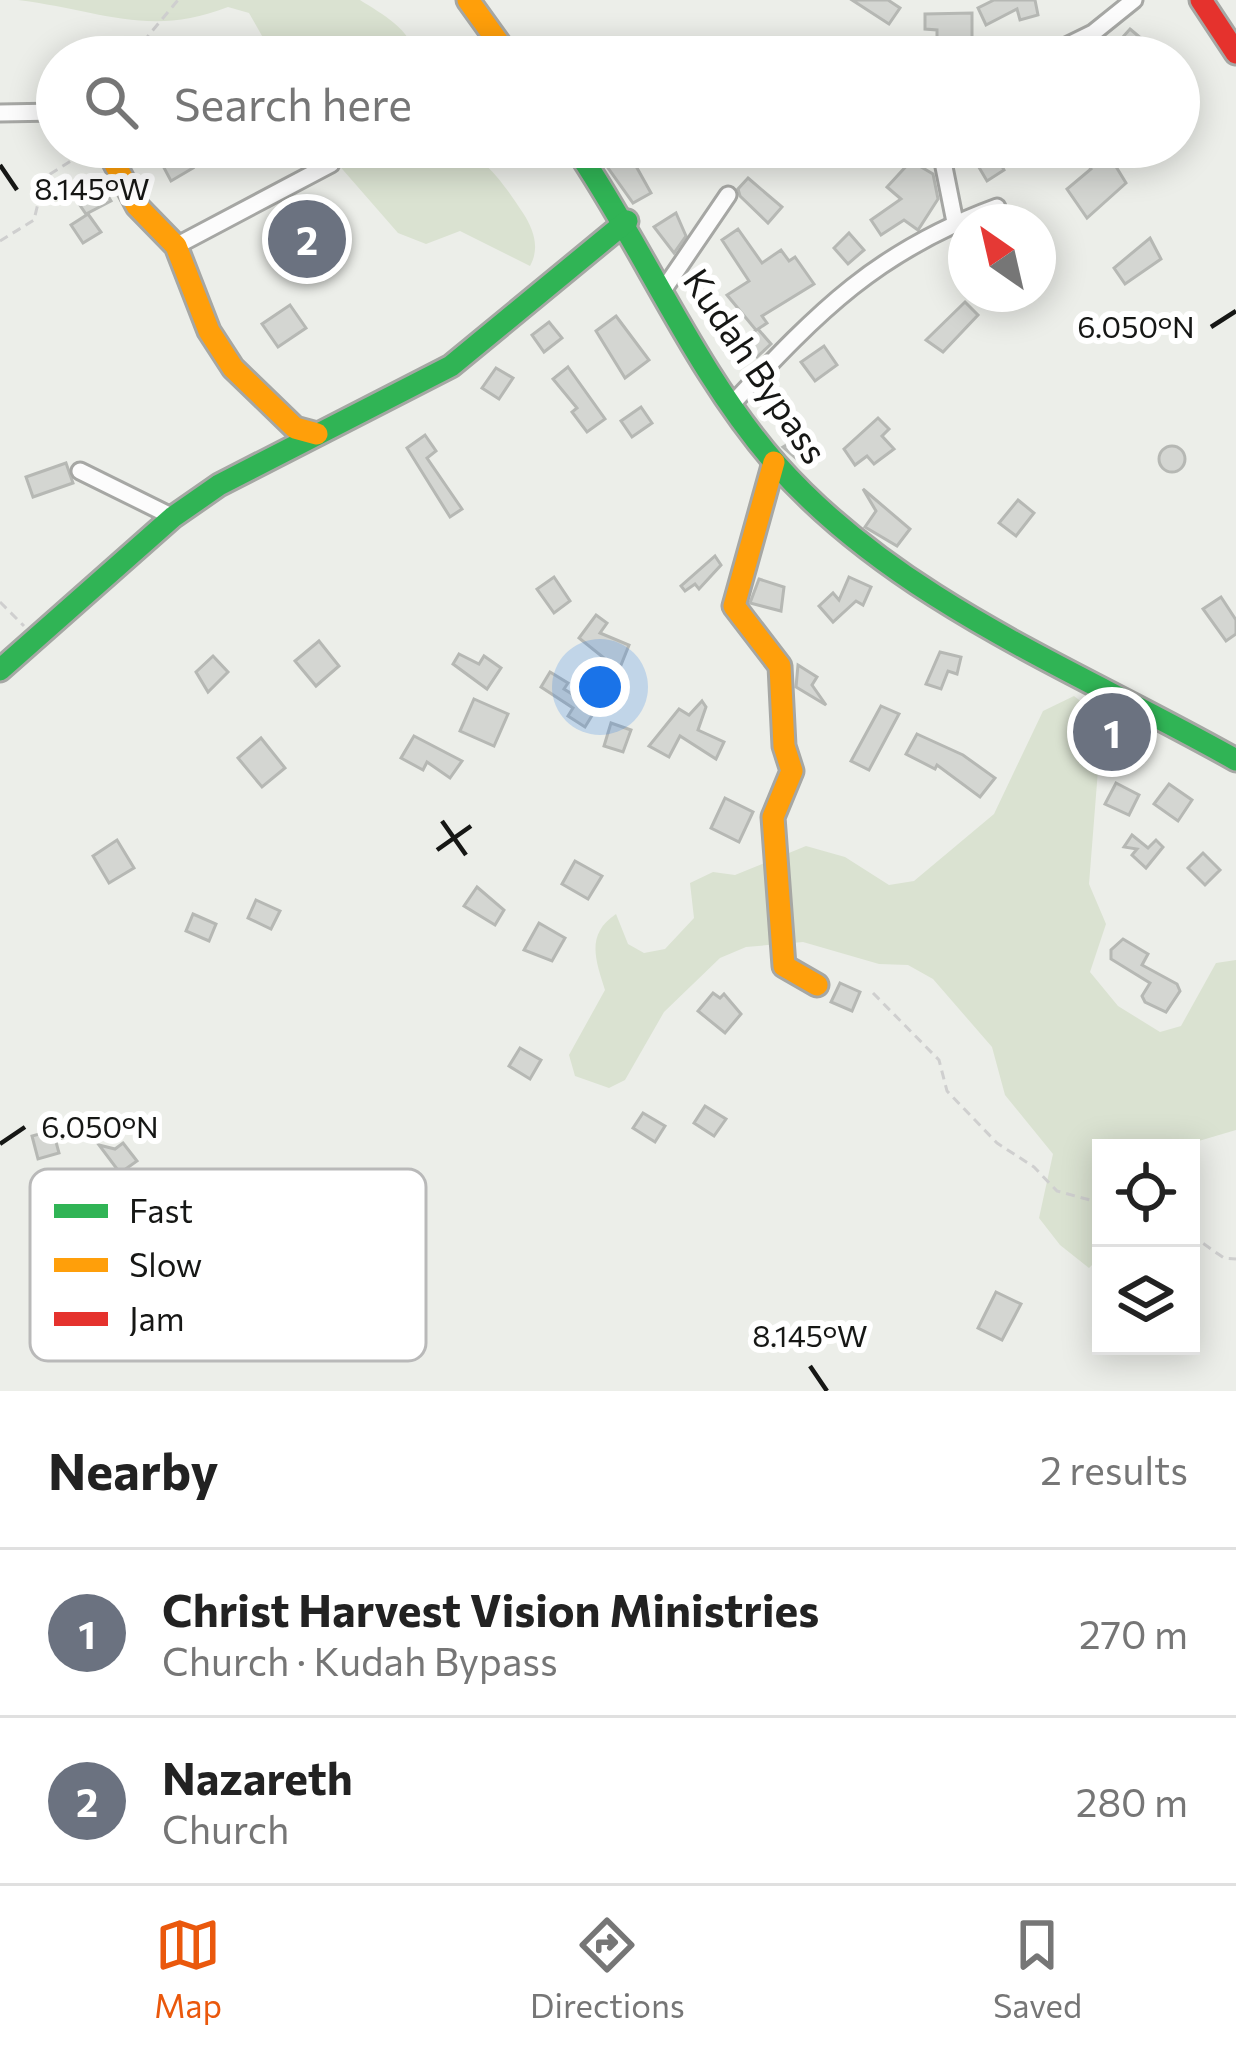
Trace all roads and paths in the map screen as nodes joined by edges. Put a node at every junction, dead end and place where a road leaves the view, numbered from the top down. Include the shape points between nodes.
1 (178, 0) edge
2 (468, 0) edge
3 (1133, 0) edge
4 (1201, 0) edge
5 (148, 36) edge
6 (494, 36) edge
7 (1086, 36) edge
8 (1236, 53) edge
9 (36, 112) edge
10 (0, 113) edge
11 (59, 168) edge
12 (117, 168) edge
13 (323, 168) edge
14 (590, 168) edge
15 (944, 168) edge
16 (728, 195) dead end
17 (952, 204) edge
18 (627, 220) junction
19 (948, 225) edge
20 (0, 241) edge
21 (176, 246) junction
22 (664, 289) junction
23 (734, 402) junction
24 (316, 434) junction
25 (774, 462) junction
26 (80, 470) dead end
27 (173, 517) junction
28 (0, 602) edge
29 (38, 633) junction
30 (0, 670) edge
31 (1236, 760) edge
32 (817, 985) dead end
33 (873, 993) dead end
34 (1092, 1200) edge
35 (1200, 1241) edge
36 (1236, 1258) edge

1 - 5 path
2 - 6 main road
3 - 7 street
4 - 8 main road
9 - 10 street
11 - 20 path via 44,178 34,220
12 - 21 main road via 137,206
13 - 21 street
14 - 18 main road, Kudah Bypass
15 - 17 street
16 - 22 street
18 - 22 main road, Kudah Bypass
18 - 24 main road via 451,366
19 - 23 street via 917,238 805,323
21 - 24 main road via 209,331 233,368 296,428
22 - 23 main road, Kudah Bypass
23 - 25 main road, Kudah Bypass
24 - 27 main road
25 - 31 main road, Kudah Bypass via 835,522 938,598
25 - 32 main road via 734,606 780,665 792,771 773,817 784,966
26 - 27 street
27 - 29 main road
28 - 29 path
29 - 30 main road
33 - 34 path via 939,1060 946,1091 997,1143 1058,1191
35 - 36 path

